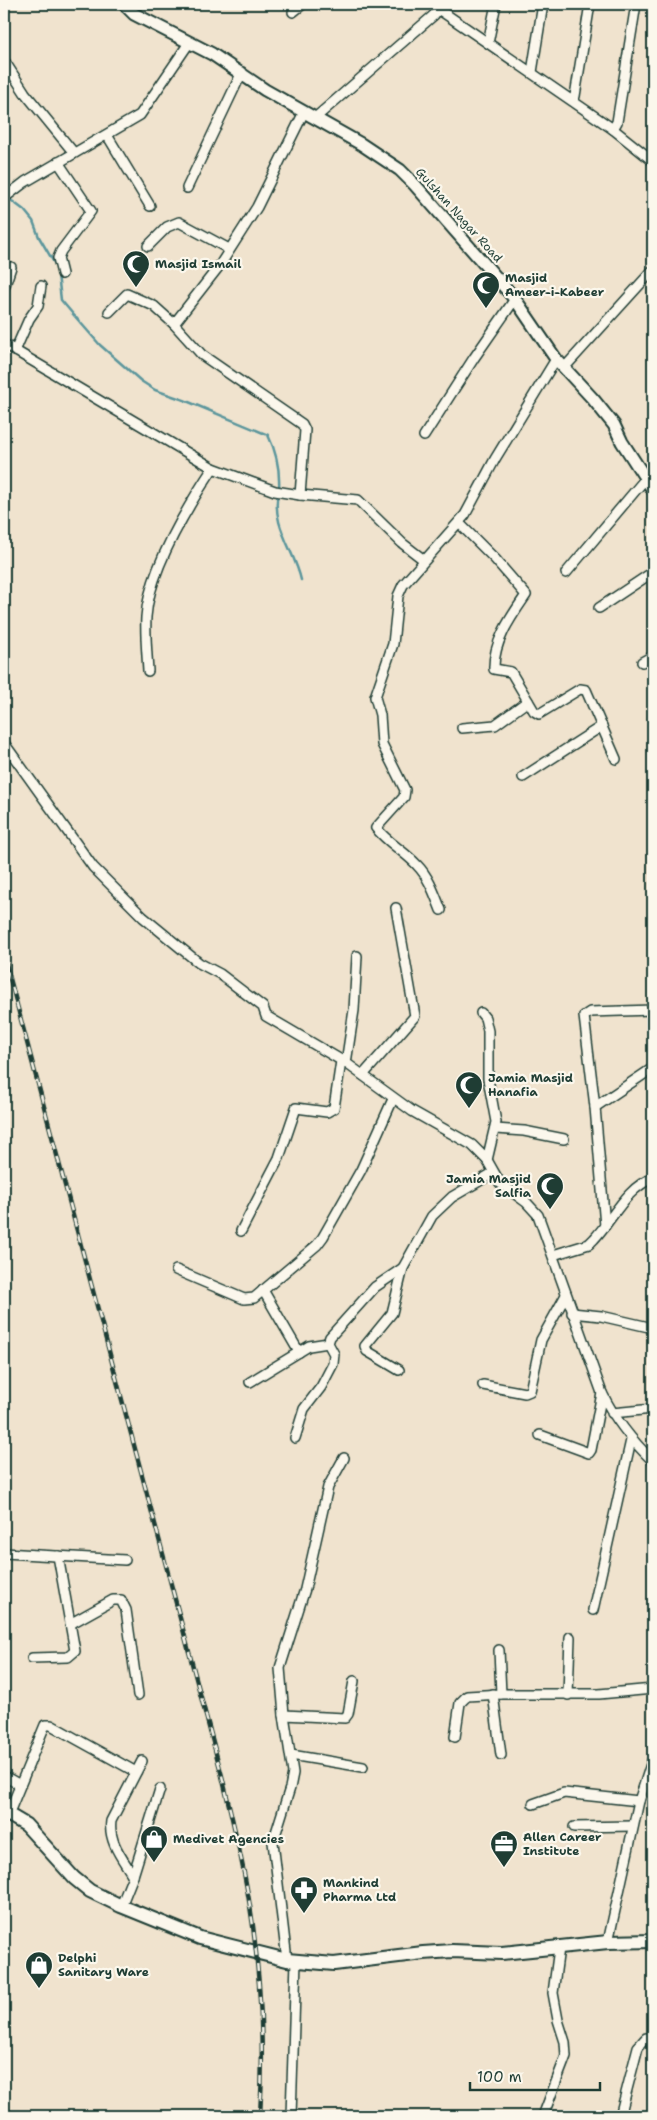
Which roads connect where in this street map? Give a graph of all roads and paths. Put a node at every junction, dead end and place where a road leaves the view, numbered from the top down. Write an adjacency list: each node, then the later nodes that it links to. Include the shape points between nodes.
1 (124, 4): 9 (street, Gulshan Nagar Road, via 134,14)
2 (303, 4): 8 (street)
3 (496, 4): 10 (street)
4 (543, 4): 13 (street)
5 (590, 4): 14 (street)
6 (636, 4): 17 (street, via 617,122)
7 (441, 7): 10 (street); 16 (street)
8 (294, 12)
9 (189, 43): 12 (street, Gulshan Nagar Road); 18 (street, via 140,115)
10 (488, 43): 13 (street)
11 (5, 62): 19 (street, via 25,93)
12 (242, 72): 15 (street, Gulshan Nagar Road, via 265,90); 22 (street)
13 (532, 72): 14 (street)
14 (572, 100): 17 (street)
15 (304, 112): 16 (street, Gulshan Nagar Road); 26 (street, via 257,207)
16 (315, 118): 32 (street, Gulshan Nagar Road, via 400,170)
17 (613, 129): 20 (street)
18 (107, 135): 19 (street); 24 (street)
19 (74, 153): 21 (street)
20 (653, 161)
21 (58, 162): 23 (street); 29 (street, via 91,211 61,250 58,258)
22 (187, 188)
23 (5, 194)
24 (150, 206)
25 (148, 246): 26 (street, via 167,227 179,222)
26 (229, 249): 34 (street)
27 (12, 267): 31 (street)
28 (653, 270): 38 (street)
29 (62, 274)
30 (41, 286): 36 (street, via 38,306)
31 (4, 288)
32 (515, 299): 37 (street, Gulshan Nagar Road); 39 (street)
33 (109, 312): 34 (street, via 127,294 154,306)
34 (174, 324): 43 (street, via 202,355 302,424 305,430)
35 (4, 344): 36 (street)
36 (15, 351): 40 (street)
37 (556, 359): 38 (street, Gulshan Nagar Road); 44 (street)
38 (565, 367): 41 (street, Gulshan Nagar Road, via 614,425)
39 (424, 436)
40 (213, 468): 43 (street, via 275,490); 51 (street, via 191,501 155,579 146,616)
41 (646, 478): 42 (street, Gulshan Nagar Road); 47 (street)
42 (653, 490)
43 (300, 495): 45 (street, via 358,500)
44 (459, 523): 45 (street); 52 (street, via 526,595 505,627 494,669 511,672)
45 (424, 560): 59 (street, via 403,584 398,596 393,644 375,697 382,744 405,790 404,797 376,828 418,865)
46 (653, 572): 48 (street)
47 (566, 573)
48 (598, 608)
49 (653, 656): 50 (street)
50 (642, 662)
51 (148, 671)
52 (528, 701): 53 (street, via 534,712 539,714 584,689); 54 (street, via 495,725)
53 (602, 726): 56 (street); 57 (street)
54 (462, 728)
55 (4, 743): 63 (street, via 93,867 144,917 199,963 257,1001 266,1016)
56 (616, 758)
57 (523, 777)
58 (396, 908): 65 (street, via 415,1016)
59 (441, 910)
60 (357, 956): 63 (street, via 354,1010)
61 (653, 1010): 67 (street, via 590,1012 584,1016)
62 (481, 1013): 68 (street, via 488,1030 488,1079)
63 (344, 1062): 65 (street); 74 (street, via 334,1108 327,1112 296,1108 279,1158)
64 (653, 1068): 67 (street)
65 (363, 1075): 66 (street)
66 (393, 1099): 70 (street, via 465,1140); 78 (street, via 361,1170 317,1245)
67 (595, 1107): 73 (street)
68 (496, 1129): 69 (street, via 524,1130); 70 (street)
69 (564, 1139)
70 (487, 1160): 71 (street)
71 (493, 1173): 75 (street, via 505,1187 536,1211); 76 (street, via 452,1197 432,1216)
72 (653, 1178): 73 (street, via 631,1192)
73 (605, 1226): 75 (street, via 589,1244)
74 (241, 1230)
75 (553, 1255): 79 (street)
76 (403, 1268): 82 (street, via 376,1287); 84 (street, via 392,1313 365,1348)
77 (176, 1270): 78 (street, via 244,1299 251,1300)
78 (263, 1290): 83 (street)
79 (566, 1295): 80 (street); 86 (street, via 541,1340 530,1391 525,1393)
80 (572, 1314): 81 (street, via 601,1316); 87 (street)
81 (653, 1328)
82 (328, 1343): 83 (street, via 312,1345); 91 (street, via 334,1354 333,1364 304,1409)
83 (299, 1352): 85 (street)
84 (399, 1370)
85 (250, 1382)
86 (483, 1385)
87 (602, 1393): 89 (street); 90 (street, via 589,1453)
88 (653, 1408): 89 (street)
89 (612, 1413): 92 (street)
90 (540, 1435)
91 (295, 1438)
92 (631, 1440): 94 (street); 98 (street)
93 (344, 1458): 108 (street, via 328,1487 305,1589 280,1668)
94 (653, 1462)
95 (4, 1553): 96 (street)
96 (58, 1556): 97 (street); 99 (street)
97 (125, 1560)
98 (593, 1610)
99 (70, 1624): 102 (street, via 75,1651 72,1656); 106 (street, via 113,1600 121,1600 126,1610)
100 (570, 1637): 107 (street)
101 (499, 1650): 105 (street)
102 (32, 1658)
103 (354, 1680): 108 (street, via 348,1714 344,1718)
104 (653, 1689): 107 (street)
105 (497, 1694): 107 (street); 109 (street, via 461,1699); 111 (street)
106 (138, 1695)
107 (568, 1695)
108 (284, 1715): 110 (street)
109 (455, 1737)
110 (291, 1755): 114 (street); 130 (street, via 293,1773 290,1788 273,1842)
111 (501, 1755)
112 (653, 1758): 117 (street)
113 (142, 1760): 115 (street)
114 (363, 1767)
115 (136, 1772): 118 (street, via 45,1724); 125 (street, via 110,1828 114,1845)
116 (4, 1776): 118 (street)
117 (650, 1780): 120 (street)
118 (20, 1784): 122 (street)
119 (160, 1789): 125 (street)
120 (639, 1801): 121 (street, via 564,1793); 123 (street)
121 (533, 1804)
122 (6, 1813): 126 (main road, via 26,1825 90,1891)
123 (633, 1826): 124 (street); 128 (street)
124 (574, 1827)
125 (133, 1876): 126 (street)
126 (121, 1906): 130 (main road, via 200,1938)
127 (653, 1940): 128 (main road)
128 (608, 1942): 129 (main road)
129 (559, 1948): 130 (main road, via 502,1953 423,1953 334,1964); 133 (street, via 553,1993 566,2056)
130 (292, 1960): 132 (street)
131 (653, 2038): 134 (street, via 646,2038 638,2046)
132 (292, 2116)
133 (543, 2116)
134 (620, 2116)

